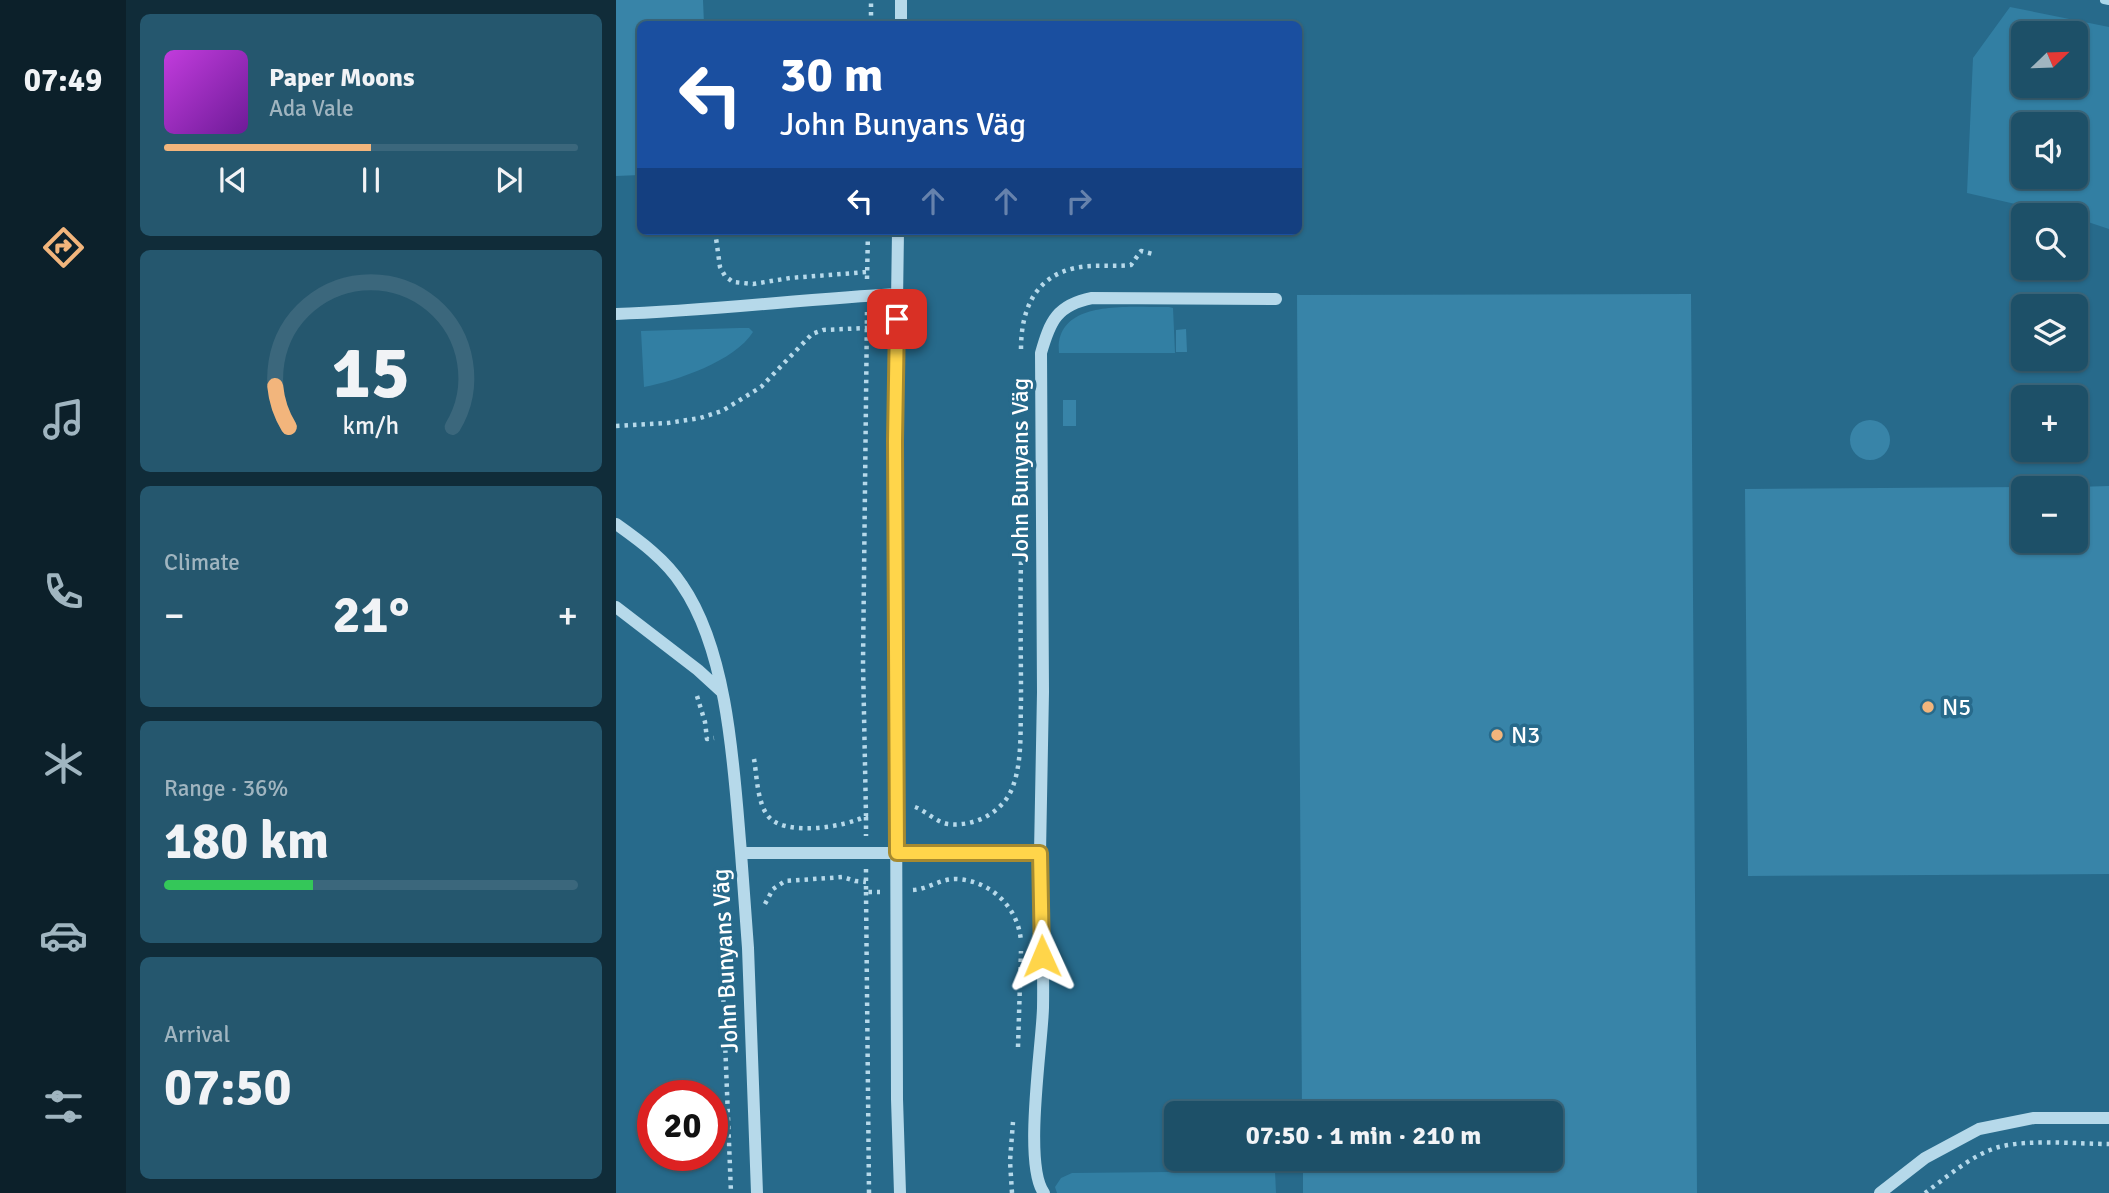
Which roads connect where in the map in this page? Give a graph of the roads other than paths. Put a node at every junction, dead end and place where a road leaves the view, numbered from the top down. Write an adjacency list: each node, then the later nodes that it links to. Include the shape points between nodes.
1 (901, 0): 2 (street)
2 (901, 21)
3 (898, 235): 4 (street)
4 (897, 295): 6 (street); 11 (street)
5 (1276, 299): 12 (street, John Bunyans Väg, via 1092,298 1064,308 1048,328 1041,353)
6 (616, 314)
7 (616, 524): 9 (street, John Bunyans Väg, via 659,558 682,584 704,623)
8 (616, 607): 9 (street)
9 (721, 691): 10 (street, John Bunyans Väg)
10 (741, 853): 11 (street, John Bunyans Väg); 14 (street, John Bunyans Väg)
11 (897, 853): 12 (street, John Bunyans Väg); 15 (street)
12 (1040, 853): 16 (street, John Bunyans Väg, via 1043,1007 1035,1153 1039,1187)
13 (2109, 1118): 17 (street, via 2034,1118 1979,1129 1925,1158)
14 (757, 1193)
15 (900, 1193)
16 (1044, 1193)
17 (1880, 1193)

